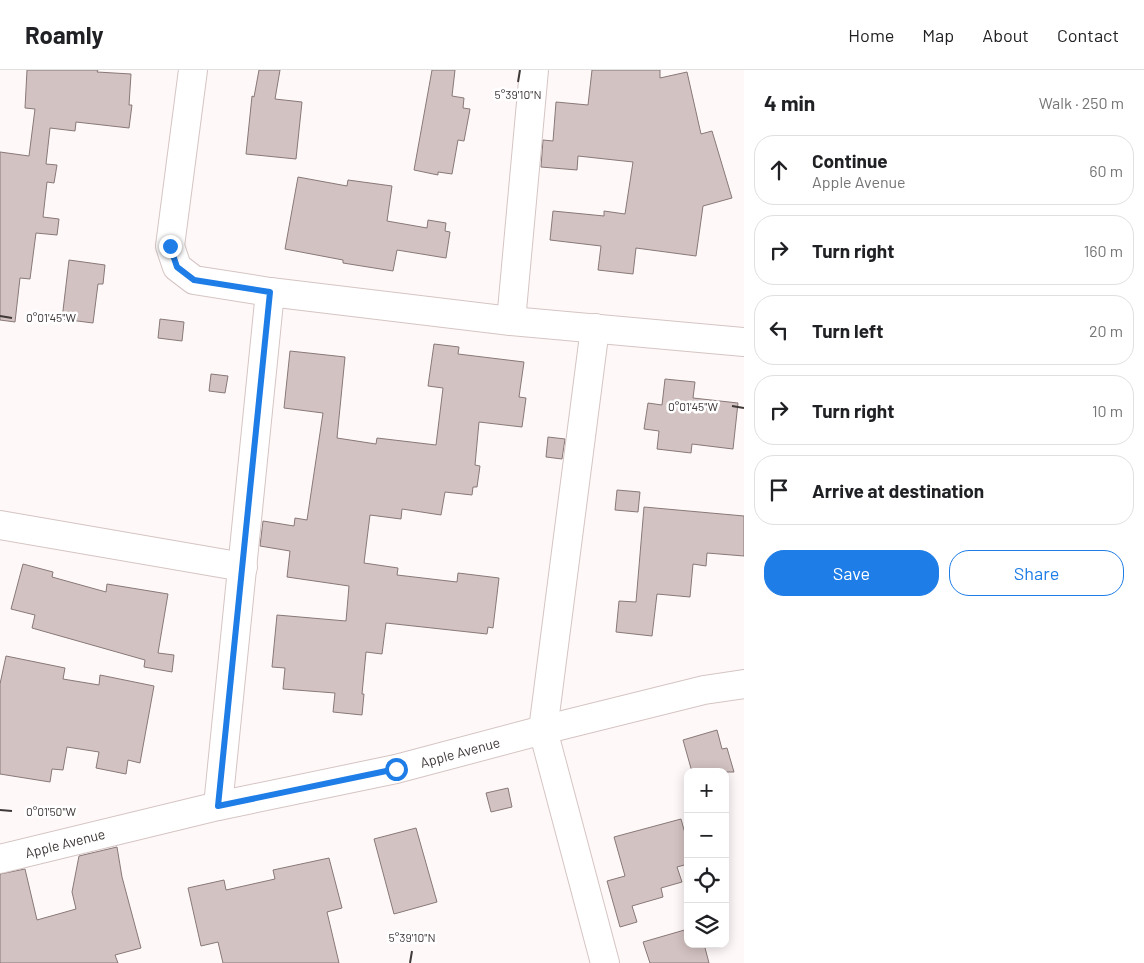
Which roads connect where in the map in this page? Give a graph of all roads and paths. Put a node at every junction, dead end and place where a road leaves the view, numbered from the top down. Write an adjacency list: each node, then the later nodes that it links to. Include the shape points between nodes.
1 (193, 70): 3 (street, via 170,246 177,267 194,280)
2 (534, 70): 4 (street)
3 (270, 292): 4 (street); 8 (street)
4 (511, 321): 5 (street)
5 (595, 328): 6 (street); 10 (street)
6 (744, 342)
7 (0, 525): 8 (street)
8 (243, 567): 11 (street)
9 (744, 684): 10 (street, Apple Avenue, via 704,690)
10 (543, 730): 11 (street, Apple Avenue, via 396,769); 13 (street)
11 (218, 806): 12 (street, Apple Avenue)
12 (0, 859)
13 (605, 963)

